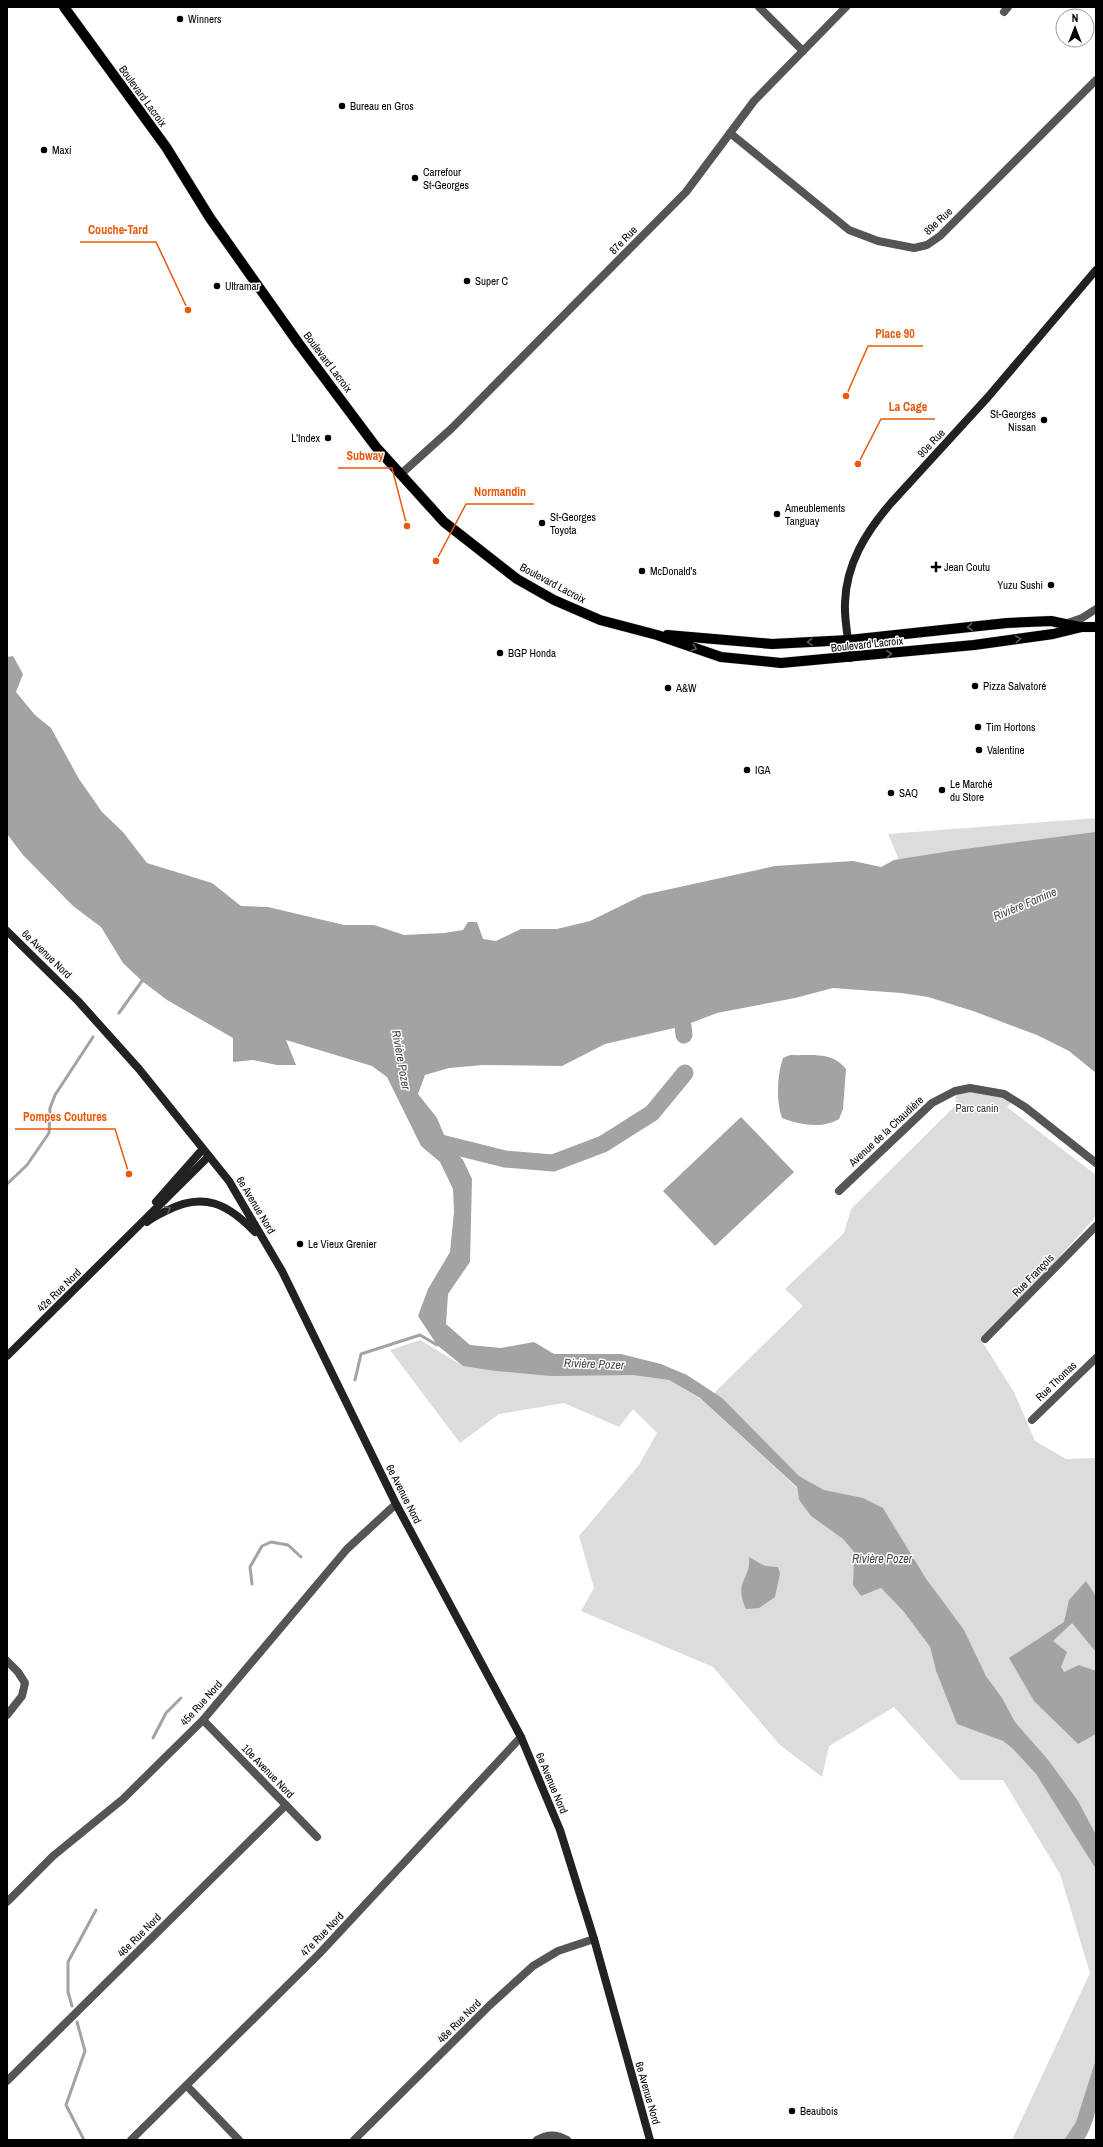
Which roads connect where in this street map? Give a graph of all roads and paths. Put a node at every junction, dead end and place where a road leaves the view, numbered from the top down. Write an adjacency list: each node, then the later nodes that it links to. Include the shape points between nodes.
1 (64, 7): 8 (main road, Boulevard Lacroix, via 166,147 210,218 299,344 376,447)
2 (759, 7): 4 (street)
3 (846, 7): 4 (street, 87e Rue)
4 (803, 51): 6 (street, 87e Rue, via 754,101)
5 (1096, 80): 6 (street, 89e Rue, via 940,236 921,247 883,243 849,230)
6 (730, 133): 8 (street, 87e Rue, via 686,192 452,428)
7 (1096, 270): 14 (main road, 90e Rue, via 988,397 877,518 857,550 848,582 845,604)
8 (400, 474): 13 (main road, Boulevard Lacroix, via 444,522 517,579 554,600 600,620)
9 (1096, 609): 10 (street, via 1082,618)
10 (1065, 624): 11 (main road, Boulevard Lacroix); 14 (main road, Boulevard Lacroix, one-way to 14, via 1007,623)
11 (1082, 627): 12 (main road, Boulevard Lacroix); 15 (main road, Boulevard Lacroix, one-way to 11, via 1017,640)
12 (1096, 627)
13 (658, 635): 14 (main road, Boulevard Lacroix, one-way to 13, via 772,644); 15 (main road, Boulevard Lacroix, one-way to 15, via 721,657 746,660 781,663)
14 (849, 640): 15 (main road, 90e Rue)
15 (850, 658)
16 (7, 931): 17 (main road, 6e Avenue Nord, via 78,1001 138,1069)
17 (206, 1153): 21 (main road, 42e Rue Nord); 22 (main road, 6e Avenue Nord, via 229,1181)
18 (1096, 1163): 19 (street, Avenue de la Chaudière, via 1025,1107 1004,1094 970,1088 955,1091 932,1102)
19 (839, 1191)
20 (1096, 1226): 23 (street, Rue François)
21 (126, 1240): 22 (main road, 42e Rue Nord, one-way to 22, via 150,1219 185,1202 199,1200 214,1202 228,1209); 24 (main road, 42e Rue Nord)
22 (266, 1243): 27 (main road, 6e Avenue Nord)
23 (985, 1339)
24 (7, 1356)
25 (1096, 1358): 26 (street, Rue Thomas)
26 (1032, 1420)
27 (396, 1504): 30 (street, 45e Rue Nord, via 347,1549); 31 (main road, 6e Avenue Nord)
28 (7, 1661): 29 (street, via 25,1683 22,1696)
29 (7, 1715)
30 (203, 1720): 32 (street, 10e Avenue Nord); 34 (street, 45e Rue Nord, via 123,1799 54,1856)
31 (521, 1737): 35 (main road, 6e Avenue Nord, via 560,1830); 37 (street, 47e Rue Nord, via 319,1954)
32 (286, 1806): 33 (street, 10e Avenue Nord); 36 (street, 46e Rue Nord)
33 (317, 1837)
34 (7, 1902)
35 (594, 1940): 40 (street, 48e Rue Nord, via 558,1951 533,1966 490,2005); 43 (main road, 6e Avenue Nord)
36 (7, 2081)
37 (187, 2086): 38 (street, 47e Rue Nord); 39 (street)
38 (131, 2140)
39 (239, 2140)
40 (354, 2140)
41 (537, 2140): 42 (street, via 544,2136 556,2135)
42 (567, 2140)
43 (650, 2140)

